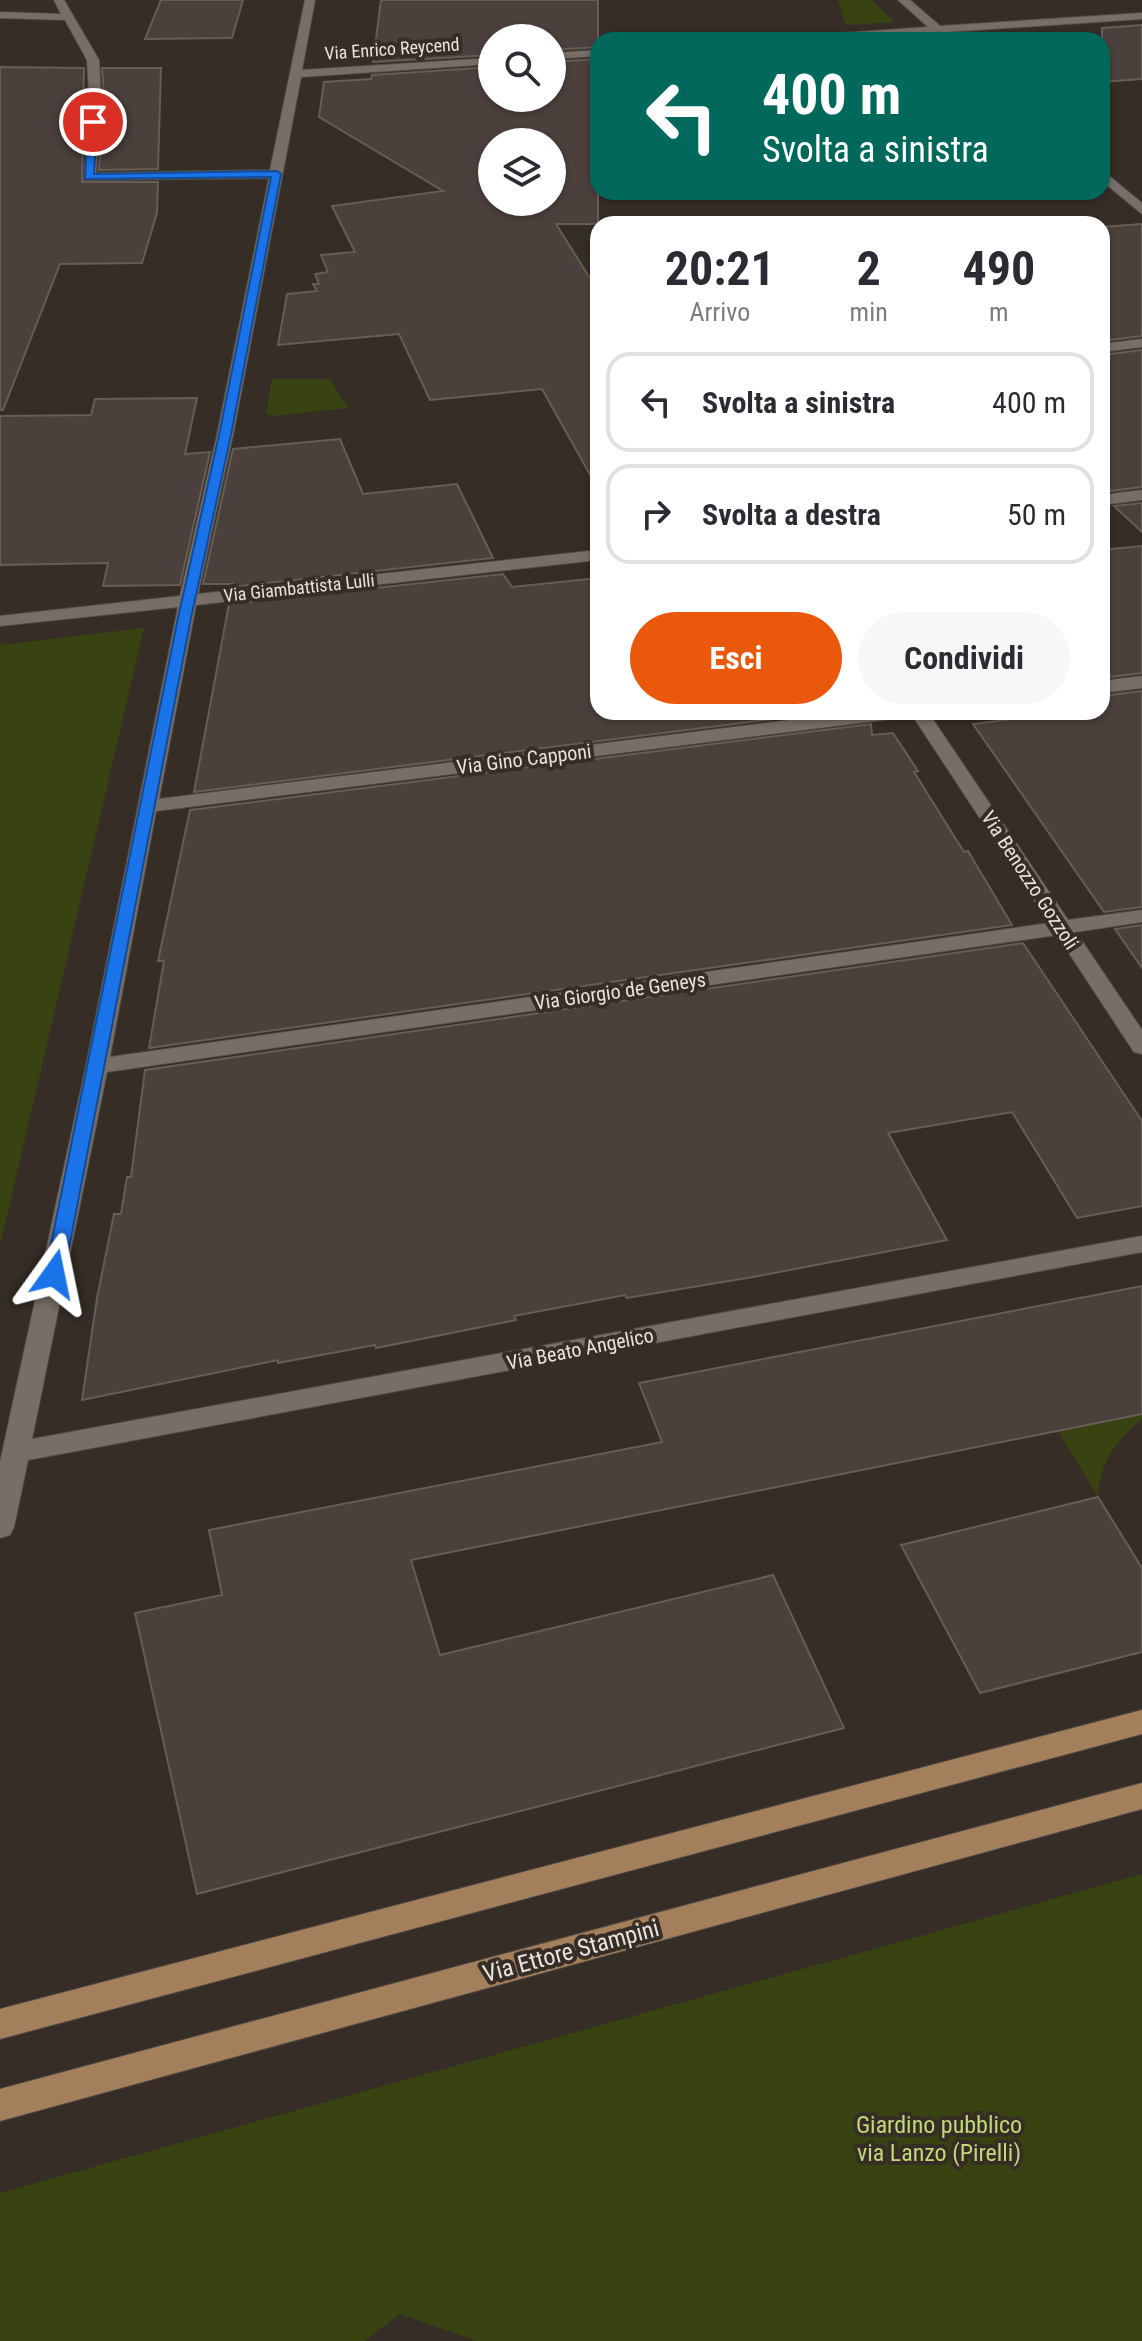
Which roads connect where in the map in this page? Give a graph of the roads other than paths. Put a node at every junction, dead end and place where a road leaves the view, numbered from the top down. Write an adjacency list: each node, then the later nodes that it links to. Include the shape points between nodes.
1 (59, 0): 6 (street)
2 (310, 0): 13 (street)
3 (903, 0): 7 (street)
4 (0, 15): 6 (street)
5 (1142, 16): 7 (street)
6 (67, 17): 14 (street, via 93,60 89,177)
7 (937, 29): 8 (street); 9 (street)
8 (896, 32)
9 (940, 32)
10 (590, 54): 11 (street)
11 (566, 55)
12 (478, 62): 13 (street, Via Enrico Reycend)
13 (295, 74): 14 (street)
14 (277, 174): 22 (street)
15 (1110, 181): 16 (street)
16 (1142, 210)
17 (1142, 343): 18 (street)
18 (1110, 347)
19 (1142, 495): 20 (street)
20 (1110, 499)
21 (590, 556): 22 (street, Via Giambattista Lulli)
22 (188, 600): 23 (street, Via Giambattista Lulli); 28 (street)
23 (0, 621)
24 (1142, 682): 25 (street)
25 (1110, 686)
26 (835, 720): 28 (street, Via Gino Capponi)
27 (924, 720): 30 (street, Via Benozzo Gozzoli)
28 (149, 806): 32 (street)
29 (1142, 916): 30 (street, Via Giorgio de Geneys)
30 (1061, 927): 31 (street, Via Benozzo Gozzoli); 32 (street, Via Giorgio de Geneys)
31 (1142, 1047)
32 (97, 1066): 34 (street)
33 (1142, 1244): 34 (street, Via Beato Angelico)
34 (18, 1452): 35 (street)
35 (0, 1527)
36 (1142, 1722): 38 (main road)
37 (1142, 1796): 39 (main road, Via Ettore Stampini)
38 (0, 2024)
39 (0, 2105)

